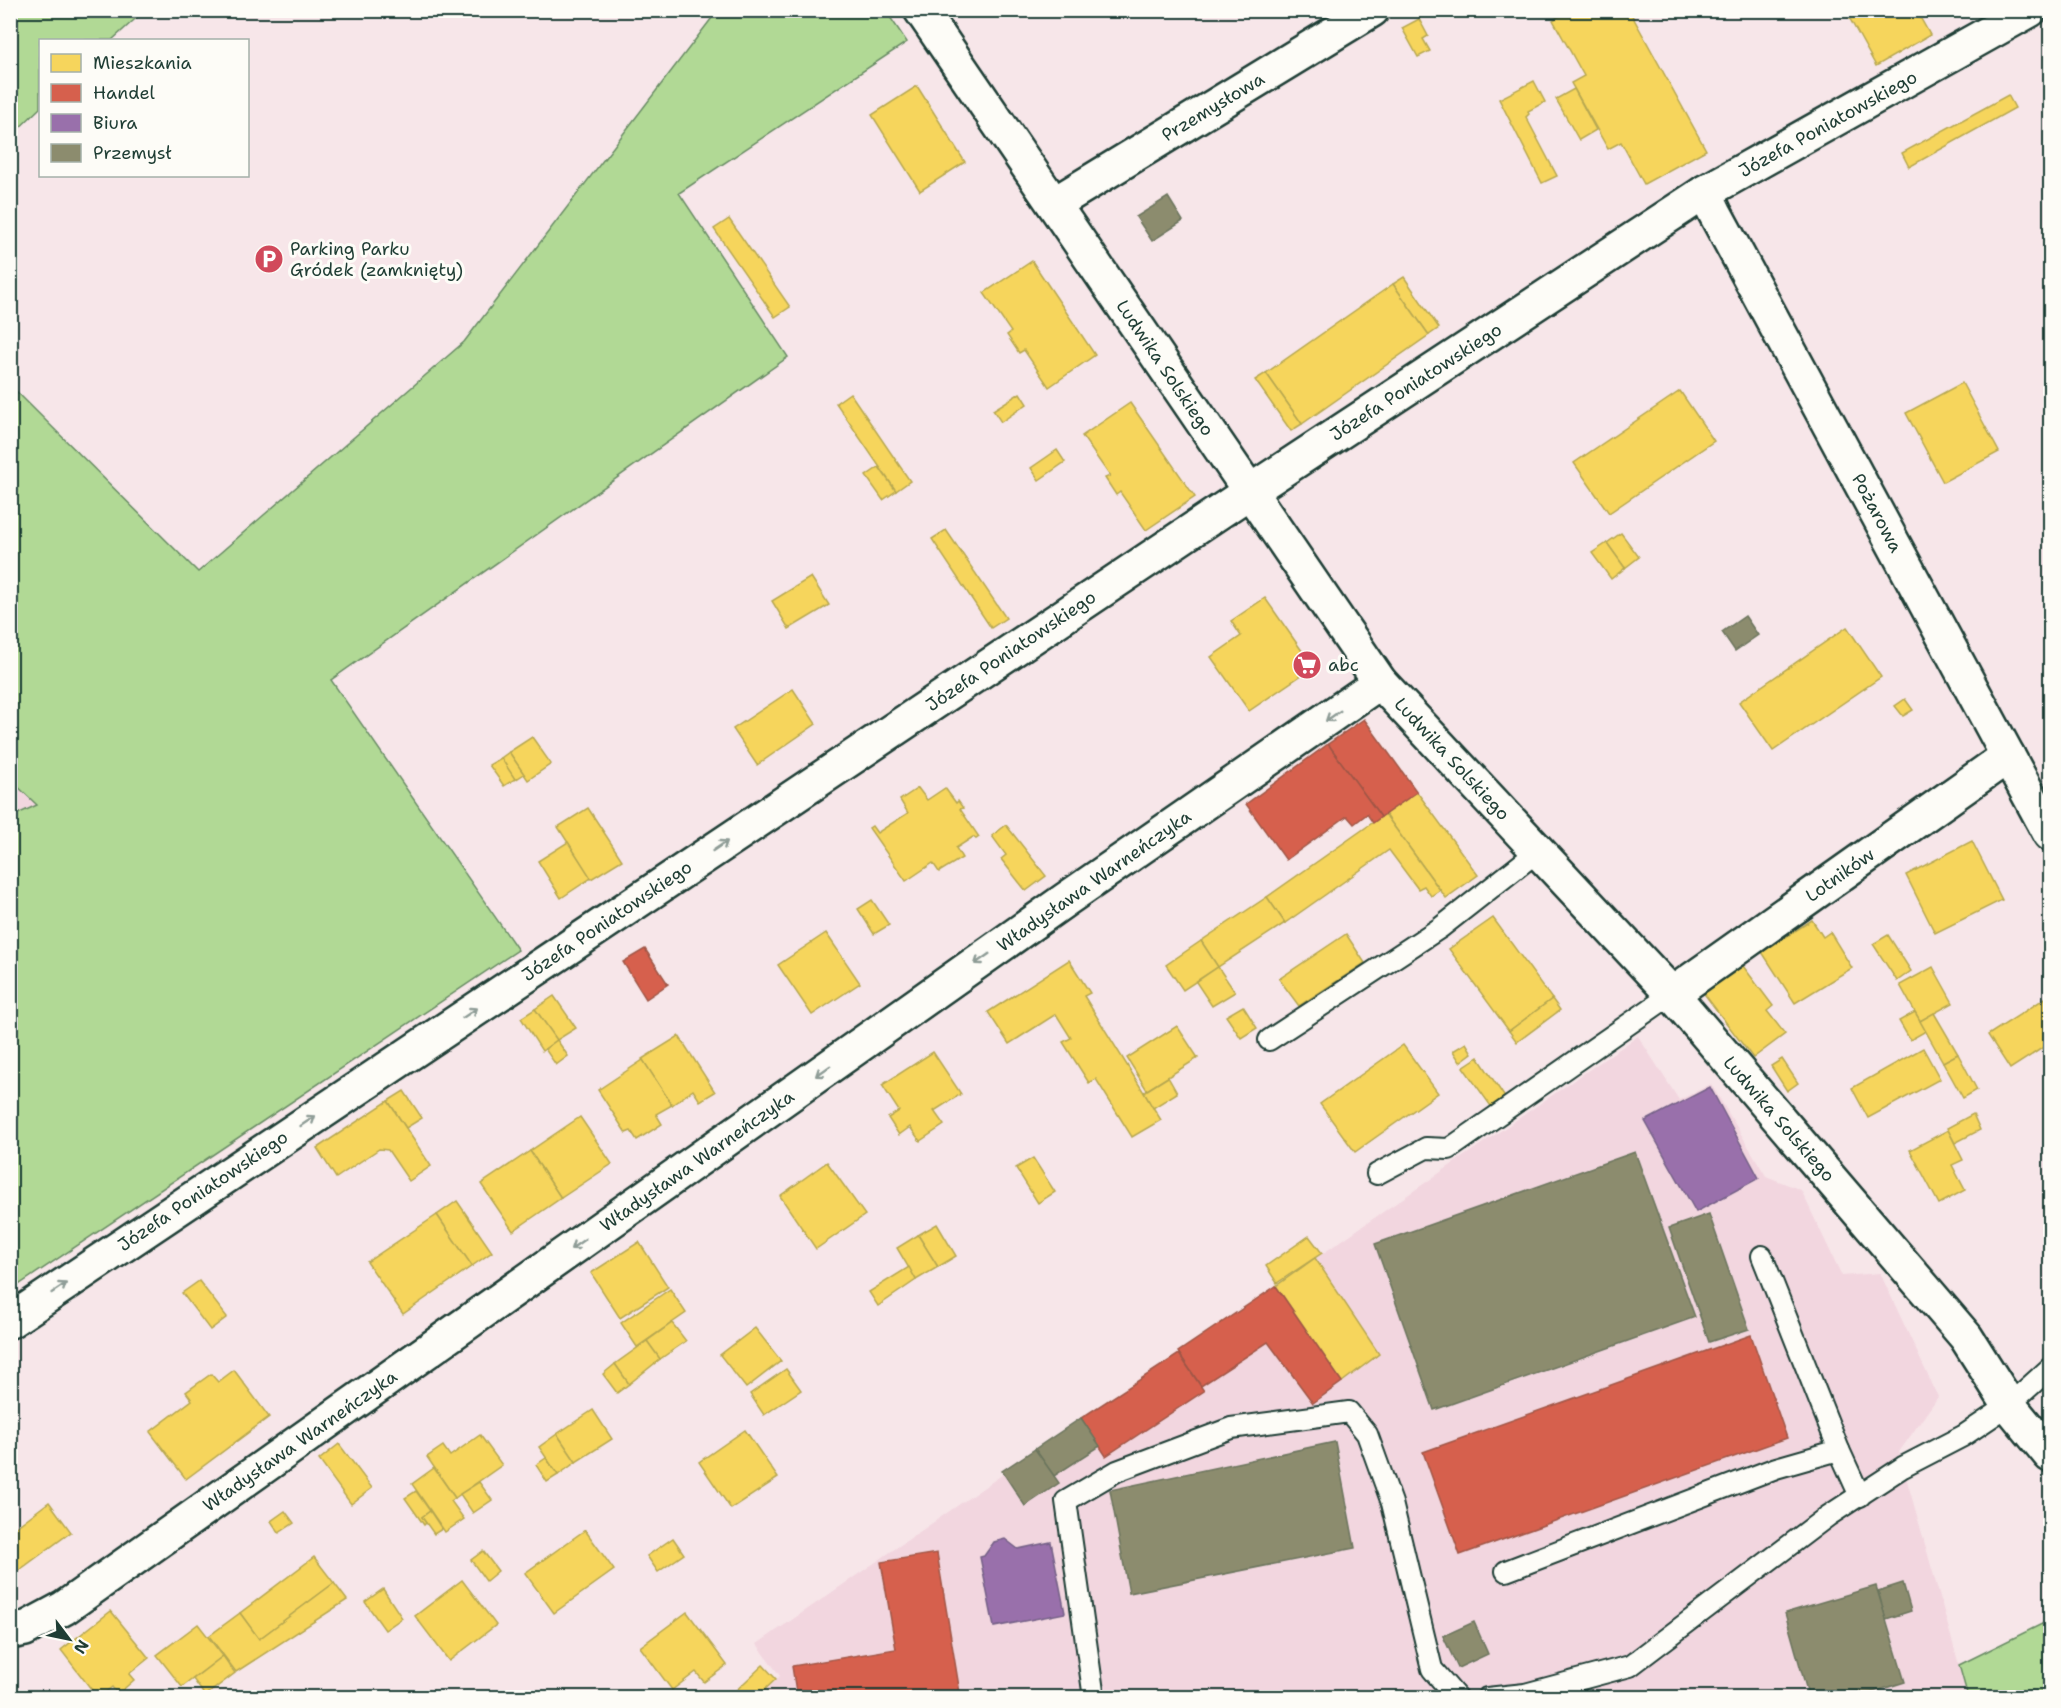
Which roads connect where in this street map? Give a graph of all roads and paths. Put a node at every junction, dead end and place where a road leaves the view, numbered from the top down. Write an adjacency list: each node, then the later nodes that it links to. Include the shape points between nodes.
1 (921, 10): 5 (street, Ludwika Solskiego)
2 (1372, 10): 5 (street, Przemysłowa)
3 (2030, 10): 4 (street, Józefa Poniatowskiego)
4 (1705, 192): 6 (street, Józefa Poniatowskiego); 8 (street, Pożarowa)
5 (1054, 204): 6 (street, Ludwika Solskiego)
6 (1249, 492): 7 (street, Ludwika Solskiego); 15 (street, Józefa Poniatowskiego, one-way to 6)
7 (1380, 682): 10 (street, Ludwika Solskiego); 22 (street, Władysława Warneńczyka, one-way to 22, via 64,1608 25,1629)
8 (2008, 756): 9 (street, Pożarowa); 11 (street, Lotników)
9 (2050, 834)
10 (1538, 851): 11 (street, Ludwika Solskiego); 12 (lane, via 1440,928)
11 (1672, 994): 13 (lane, via 1449,1149 1426,1148); 17 (street, Ludwika Solskiego, via 1966,1337)
12 (1269, 1040)
13 (1377, 1174)
14 (1762, 1256): 18 (lane)
15 (10, 1321)
16 (2050, 1368): 17 (lane)
17 (2008, 1405): 19 (street, Ludwika Solskiego); 20 (lane)
18 (1839, 1450): 20 (lane); 21 (lane, via 1776,1468)
19 (2050, 1455)
20 (1860, 1496): 25 (lane, via 1630,1666 1525,1694)
21 (1506, 1571)
22 (10, 1632)
23 (1095, 1698): 24 (lane, via 1066,1501 1117,1471 1231,1428 1349,1412 1367,1434 1392,1503 1432,1669)
24 (1457, 1698)
25 (1487, 1698)

